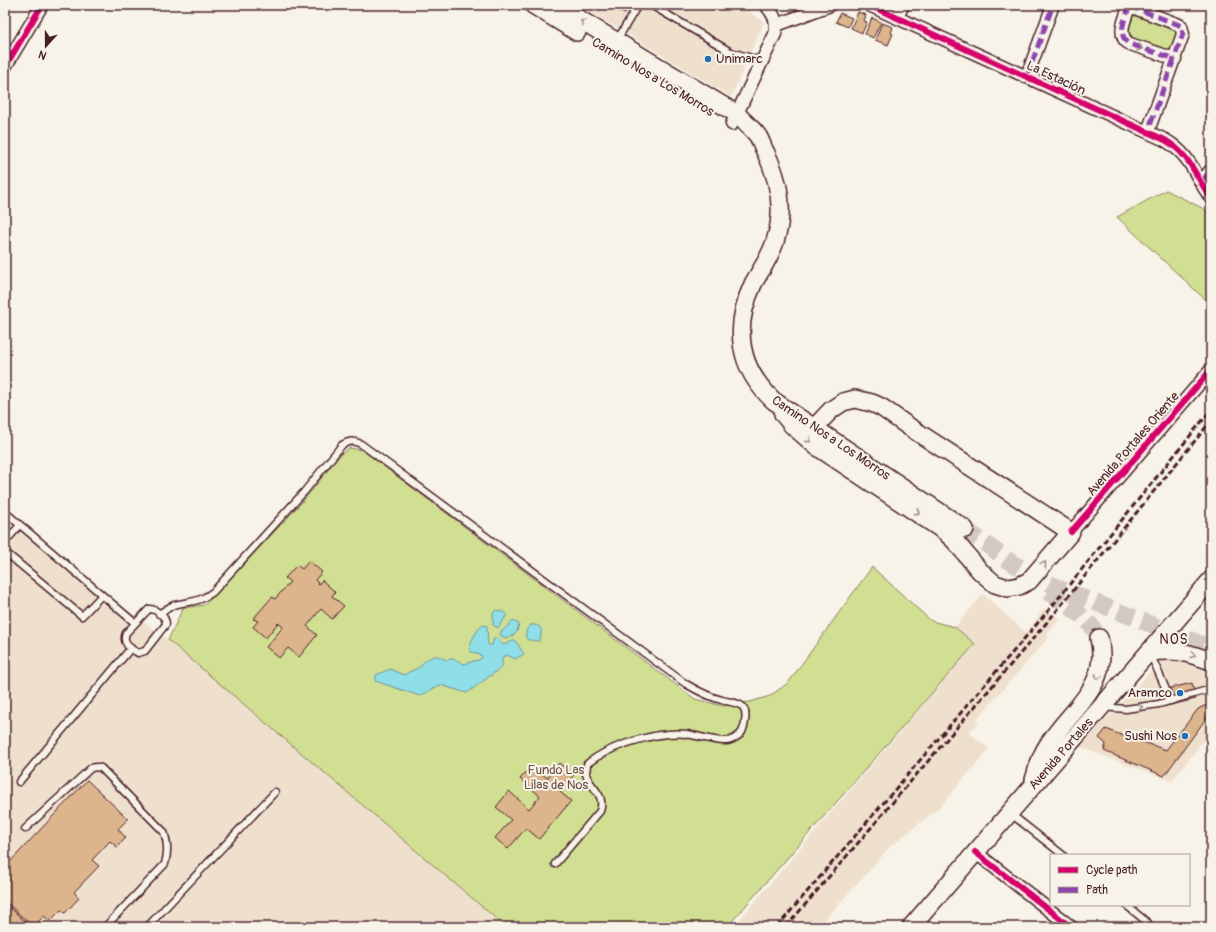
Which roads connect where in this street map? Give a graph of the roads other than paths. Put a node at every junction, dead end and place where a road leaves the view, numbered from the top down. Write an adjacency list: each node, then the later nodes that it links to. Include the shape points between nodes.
1 (42, 5): 17 (street)
2 (532, 5): 19 (main road, Camino Nos a Los Morros)
3 (556, 5): 14 (main road, Camino Nos a Los Morros, one-way to 3)
4 (638, 5): 14 (lane)
5 (651, 5): 16 (lane, via 731,52)
6 (766, 5): 13 (street)
7 (830, 5): 13 (street)
8 (869, 5): 12 (street, La Estación)
9 (903, 5): 12 (street)
10 (1053, 5): 18 (street)
11 (1129, 6): 15 (street, one-way to 15, via 1122,31 1125,40); 15 (street, via 1181,26 1183,38)
12 (897, 17): 18 (street, La Estación)
13 (777, 25): 16 (street)
14 (616, 42): 19 (main road, Camino Nos a Los Morros)
15 (1175, 60): 20 (street)
16 (762, 61): 19 (street)
17 (5, 67)
18 (1027, 76): 20 (street, La Estación)
19 (734, 119): 25 (main road, Camino Nos a Los Morros, via 768,158 779,191 781,210 773,249 748,295 742,317 741,338 750,371)
20 (1148, 131): 22 (street, La Estación, via 1179,149)
21 (1211, 170): 22 (street)
22 (1201, 182): 23 (street, La Estación)
23 (1211, 198)
24 (1211, 370): 30 (street, Avenida Portales Oriente)
25 (774, 400): 26 (main road, Camino Nos a Los Morros); 30 (main road, one-way to 30, via 792,425 816,446 944,531 995,584 1014,587 1029,581)
26 (815, 427): 29 (main road, Camino Nos a Los Morros); 30 (main road, via 831,410 844,402 855,399 872,403)
27 (5, 512): 28 (lane)
28 (20, 525): 31 (lane); 34 (lane)
29 (965, 529)
30 (1071, 532)
31 (5, 542)
32 (5, 552): 34 (lane, via 82,616)
33 (1211, 580): 39 (main road, Avenida Portales)
34 (102, 595): 36 (lane)
35 (160, 614): 36 (lane, via 149,609); 38 (lane, via 166,621 164,628 143,652 138,653); 51 (lane, via 172,606 198,601 213,592 304,492 342,445 355,441 361,444 686,684 703,694 744,707 746,712 743,731 727,741 686,734 658,735 614,748 587,764 586,773 602,805 600,811)
36 (135, 623): 38 (lane, via 124,637)
37 (1099, 638): 45 (main road, one-way to 45, via 1101,664 1097,680 1046,748)
38 (131, 648): 44 (lane)
39 (1150, 652): 40 (main road, one-way to 40, via 1179,651); 42 (lane); 43 (main road, Avenida Portales)
40 (1211, 661)
41 (1211, 689): 42 (lane)
42 (1171, 701): 43 (lane, one-way to 42, via 1126,709)
43 (1102, 707): 45 (main road, Avenida Portales)
44 (19, 782)
45 (1032, 786): 47 (main road, Avenida Portales)
46 (275, 792): 55 (lane)
47 (1009, 813): 49 (main road, Avenida Portales); 50 (lane)
48 (24, 829): 54 (lane, via 91,768 96,767 101,768 164,832 168,853 165,864)
49 (975, 852): 56 (main road, Avenida Portales); 57 (street)
50 (1062, 854)
51 (556, 864)
52 (1127, 906): 53 (lane)
53 (1148, 923)
54 (105, 927)
55 (147, 927)
56 (911, 927)
57 (1071, 927)

